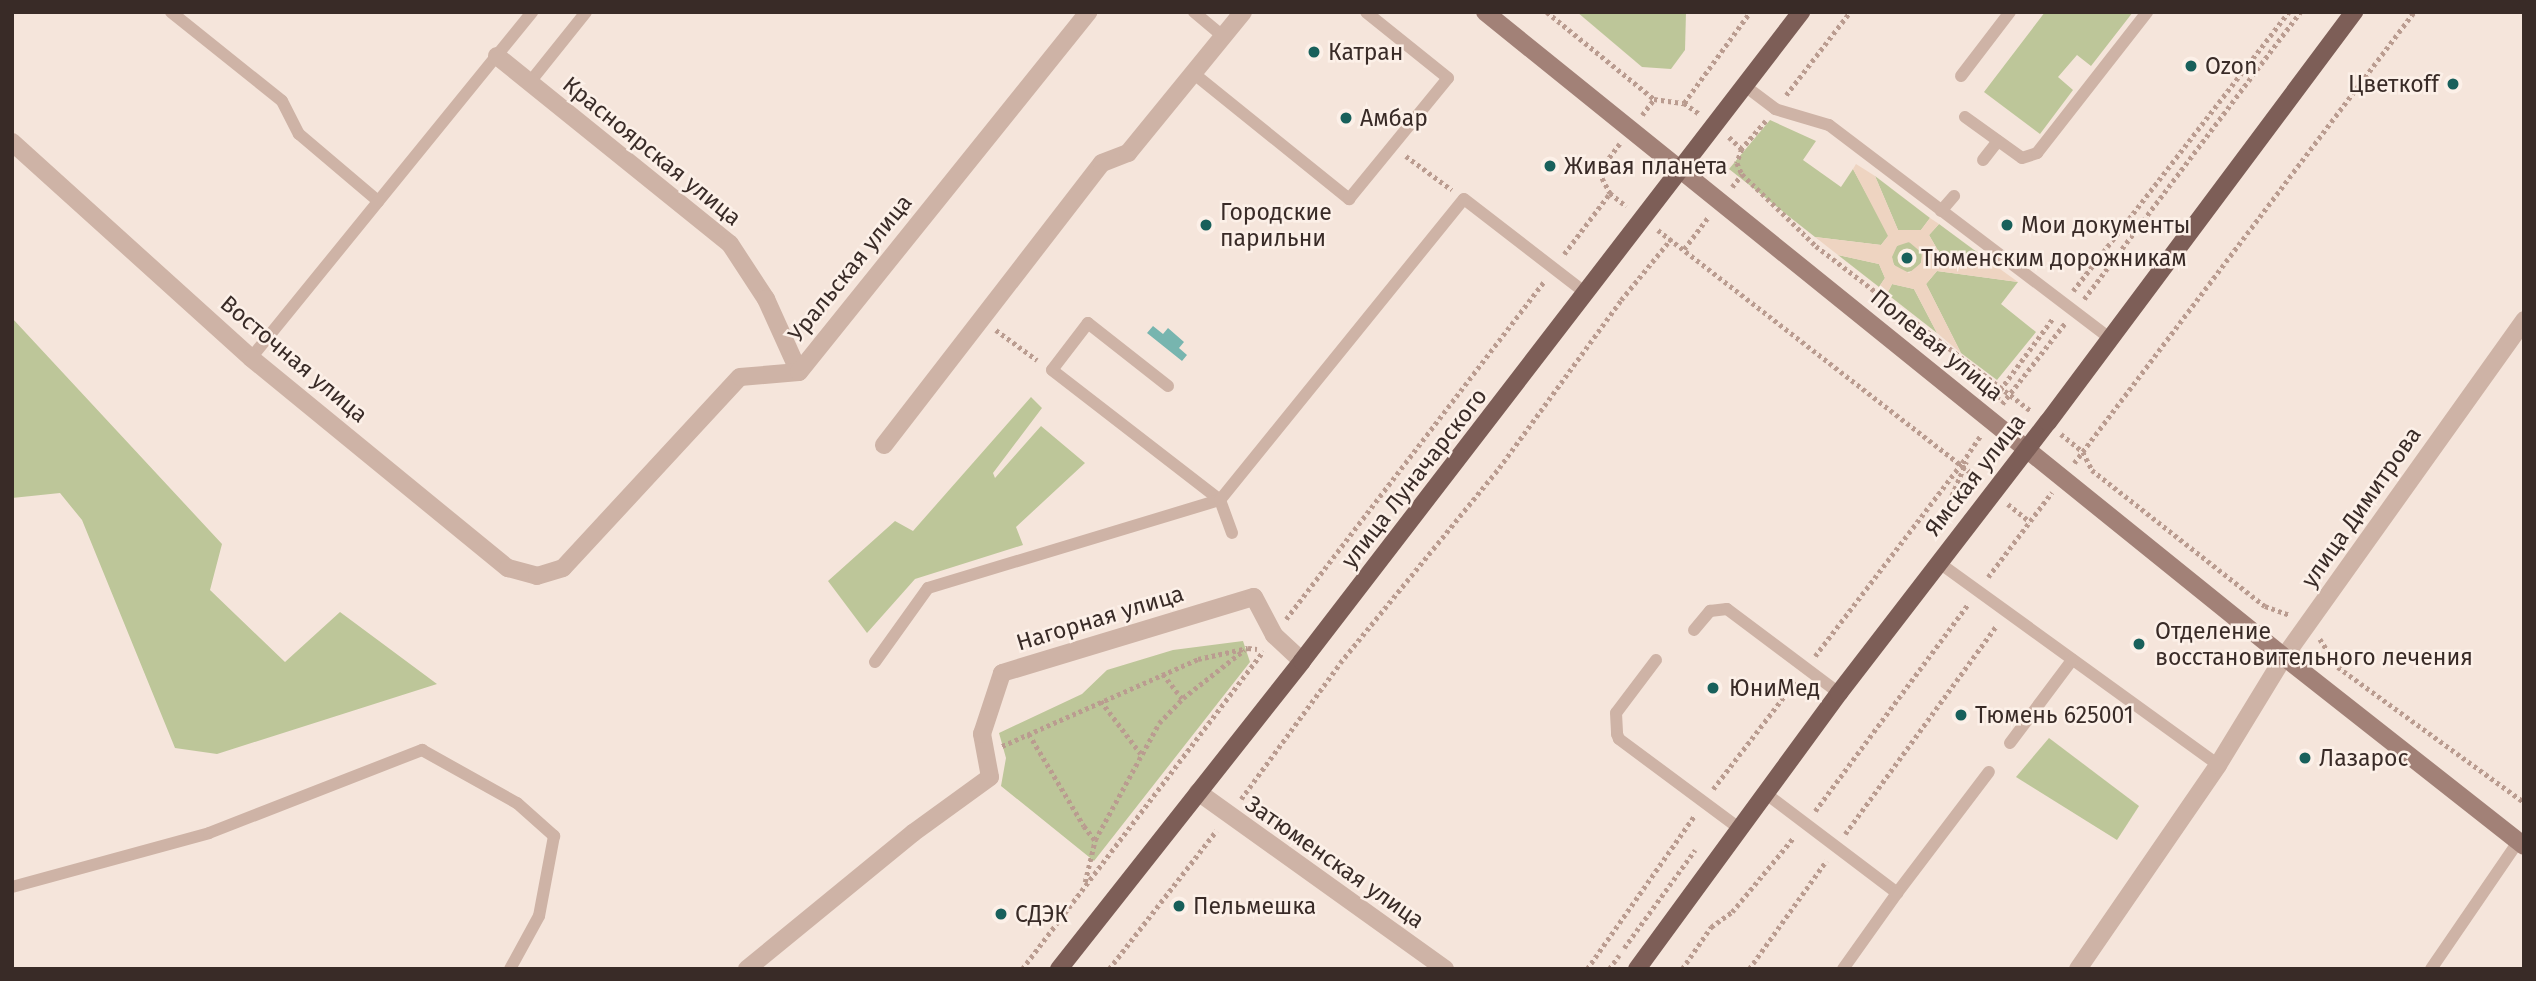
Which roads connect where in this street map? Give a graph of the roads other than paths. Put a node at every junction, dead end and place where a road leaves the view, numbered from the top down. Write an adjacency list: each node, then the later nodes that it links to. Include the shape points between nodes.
1 (171, 12): 25 (lane, via 282,102 299,134)
2 (532, 12): 14 (lane)
3 (586, 12): 17 (lane)
4 (1088, 12): 31 (street, Уральская улица)
5 (1194, 12): 13 (lane)
6 (1243, 12): 13 (street)
7 (1366, 12): 15 (lane, via 1448,78 1349,199)
8 (1485, 12): 23 (street, Полевая улица)
9 (1801, 12): 18 (main road, улица Луначарского)
10 (2010, 12): 16 (lane)
11 (2147, 12): 20 (lane, via 2037,153 2022,158)
12 (2349, 14): 29 (main road, Ямская улица)
13 (1223, 36): 15 (street)
14 (497, 56): 17 (street, Красноярская улица); 25 (lane)
15 (1193, 73): 33 (street, via 1128,153 1102,163)
16 (1961, 76)
17 (530, 82): 31 (street, Красноярская улица, via 730,244 766,299)
18 (1745, 86): 23 (main road, улица Луначарского); 26 (lane, via 1775,109 1829,125)
19 (1965, 117): 20 (lane)
20 (1998, 141): 22 (lane)
21 (12, 142): 30 (street, Восточная улица)
22 (1983, 160)
23 (1680, 170): 27 (main road, улица Луначарского); 34 (street, Полевая улица)
24 (1954, 196): 26 (lane)
25 (379, 201): 30 (lane)
26 (1941, 211): 29 (lane)
27 (1587, 294): 35 (lane, via 1464,199); 43 (main road, улица Луначарского)
28 (2524, 320): 40 (street, улица Димитрова)
29 (2110, 338): 34 (main road, Ямская улица)
30 (251, 358): 38 (street, Восточная улица, via 508,568 537,576)
31 (799, 372): 38 (street, Уральская улица, via 740,377)
32 (1168, 386): 35 (lane, via 1088,323 1052,370)
33 (884, 445)
34 (2026, 448): 37 (main road, Ямская улица); 40 (street, Полевая улица)
35 (1220, 500): 36 (lane); 44 (lane, via 928,588)
36 (1232, 533)
37 (1938, 562): 42 (lane); 45 (main road, Ямская улица)
38 (563, 568)
39 (1694, 629): 45 (lane, via 1710,611 1727,608)
40 (2284, 657): 47 (street, улица Димитрова); 52 (street, Полевая улица)
41 (1656, 660): 51 (lane, via 1616,713 1619,739)
42 (2072, 660): 46 (lane); 47 (lane)
43 (1302, 661): 49 (main road, улица Луначарского); 56 (street, Нагорная улица, via 1269,642 1252,590 1002,673 982,734 990,777 913,832)
44 (875, 662)
45 (1839, 694): 50 (main road, Ямская улица)
46 (2010, 743)
47 (2218, 765): 61 (street, улица Димитрова)
48 (1989, 772): 54 (lane)
49 (1198, 792): 57 (main road, улица Луначарского); 58 (street, Затюменская улица)
50 (1765, 793): 51 (main road, Ямская улица); 54 (lane)
51 (1740, 828): 59 (main road, Ямская улица)
52 (2521, 844): 62 (lane)
53 (12, 887): 55 (lane, via 209,833 422,750 517,803 554,836 539,916)
54 (1897, 893): 60 (lane)
55 (510, 969)
56 (747, 969)
57 (1059, 969)
58 (1445, 969)
59 (1637, 969)
60 (1843, 969)
61 (2078, 969)
62 (2431, 969)

